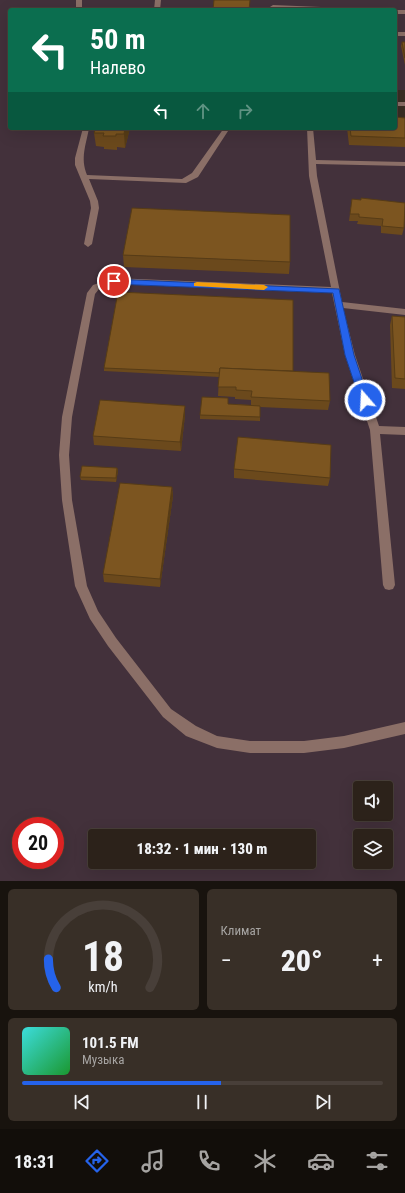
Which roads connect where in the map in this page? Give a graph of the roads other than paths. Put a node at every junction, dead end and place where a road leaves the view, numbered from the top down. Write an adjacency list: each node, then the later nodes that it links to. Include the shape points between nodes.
1 (86, 130): 6 (lane, via 79,158)
2 (226, 130): 6 (lane, via 195,175 183,181)
3 (310, 130): 4 (lane)
4 (312, 162): 5 (lane); 8 (lane)
5 (405, 164)
6 (84, 177): 7 (lane, via 95,208)
7 (88, 244)
8 (336, 290): 9 (lane); 14 (lane, via 114,281 96,287 91,293 67,416 64,455 66,500 80,586 94,615 167,713 191,731 217,742 250,747 304,747 344,742)
9 (339, 305): 10 (lane); 11 (lane, via 350,355)
10 (405, 312)
11 (375, 430): 12 (lane); 13 (lane)
12 (405, 431)
13 (390, 585)
14 (405, 728)

